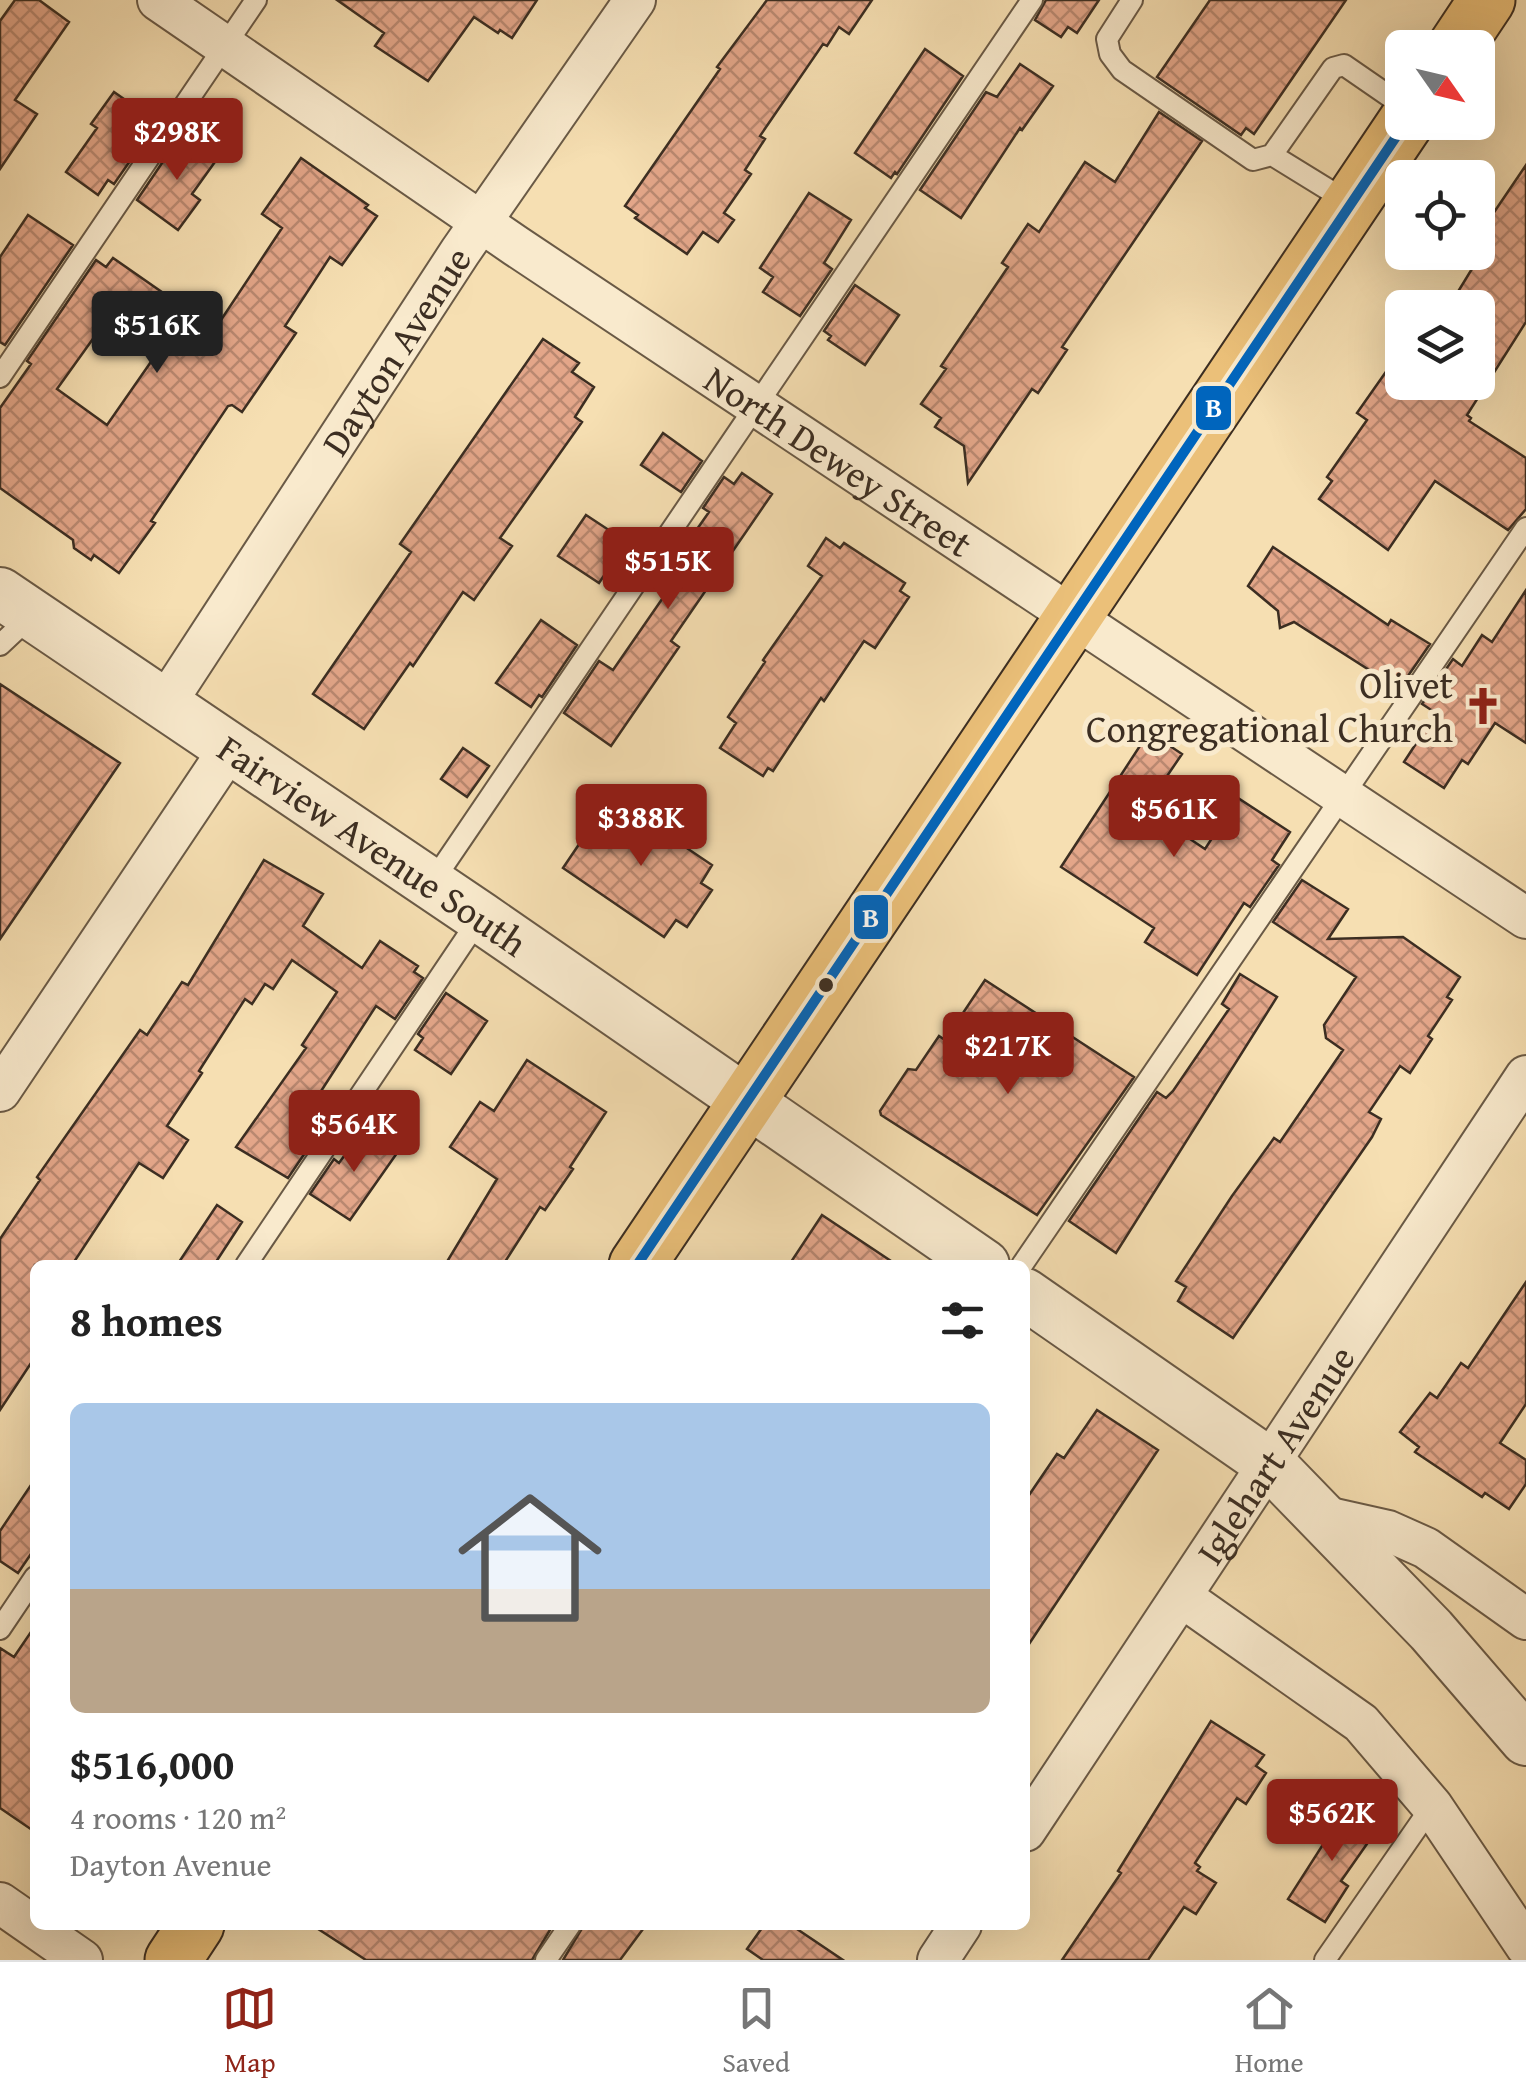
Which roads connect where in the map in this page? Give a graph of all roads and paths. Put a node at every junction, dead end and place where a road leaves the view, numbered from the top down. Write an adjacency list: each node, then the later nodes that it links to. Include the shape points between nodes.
1 (158, 0): 8 (street, North Dewey Street)
2 (256, 0): 8 (lane)
3 (635, 0): 13 (street, Dayton Avenue)
4 (1032, 0): 15 (lane)
5 (1132, 0): 11 (lane, via 1106,39 1122,70 1253,160)
6 (1486, 0): 7 (main road)
7 (1467, 30)
8 (224, 48): 13 (street, North Dewey Street); 14 (lane)
9 (1385, 93): 11 (lane, via 1344,65 1333,68)
10 (1394, 140): 12 (main road)
11 (1272, 156): 12 (lane)
12 (1351, 204): 18 (main road)
13 (480, 222): 15 (street, North Dewey Street); 19 (street, Dayton Avenue)
14 (0, 377)
15 (757, 407): 18 (street, North Dewey Street); 22 (lane)
16 (1526, 528): 21 (lane)
17 (11, 617): 19 (street, Fairview Avenue South)
18 (1074, 619): 21 (street, North Dewey Street); 27 (main road)
19 (165, 704): 20 (street, Fairview Avenue South)
20 (230, 748): 22 (street, Fairview Avenue South); 26 (street)
21 (1346, 796): 24 (street, North Dewey Street); 31 (lane)
22 (431, 884): 23 (street, Fairview Avenue South)
23 (480, 917): 27 (street, Fairview Avenue South); 28 (lane)
24 (1526, 918)
25 (1526, 1076): 33 (street, Iglehart Avenue)
26 (0, 1091)
27 (746, 1100): 29 (main road); 30 (street, Fairview Avenue South)
28 (249, 1260)
29 (639, 1260)
30 (977, 1260)
31 (1025, 1260)
32 (1030, 1297): 33 (street)
33 (1270, 1464): 34 (street); 36 (street, Iglehart Avenue)
34 (1320, 1516): 37 (street, via 1388,1531 1426,1548); 39 (street)
35 (30, 1584): 38 (lane)
36 (1182, 1598): 40 (street, via 1362,1723); 41 (street, Iglehart Avenue)
37 (1526, 1619)
38 (0, 1629)
39 (1526, 1740)
40 (1432, 1806): 48 (street); 53 (lane)
41 (1030, 1823)
42 (0, 1903): 43 (street)
43 (30, 1924)
44 (39, 1930): 49 (street)
45 (193, 1930): 50 (main road)
46 (567, 1930): 51 (lane)
47 (959, 1930): 52 (street)
48 (1526, 1946)
49 (82, 1960)
50 (173, 1960)
51 (546, 1960)
52 (938, 1960)
53 (1326, 1960)

